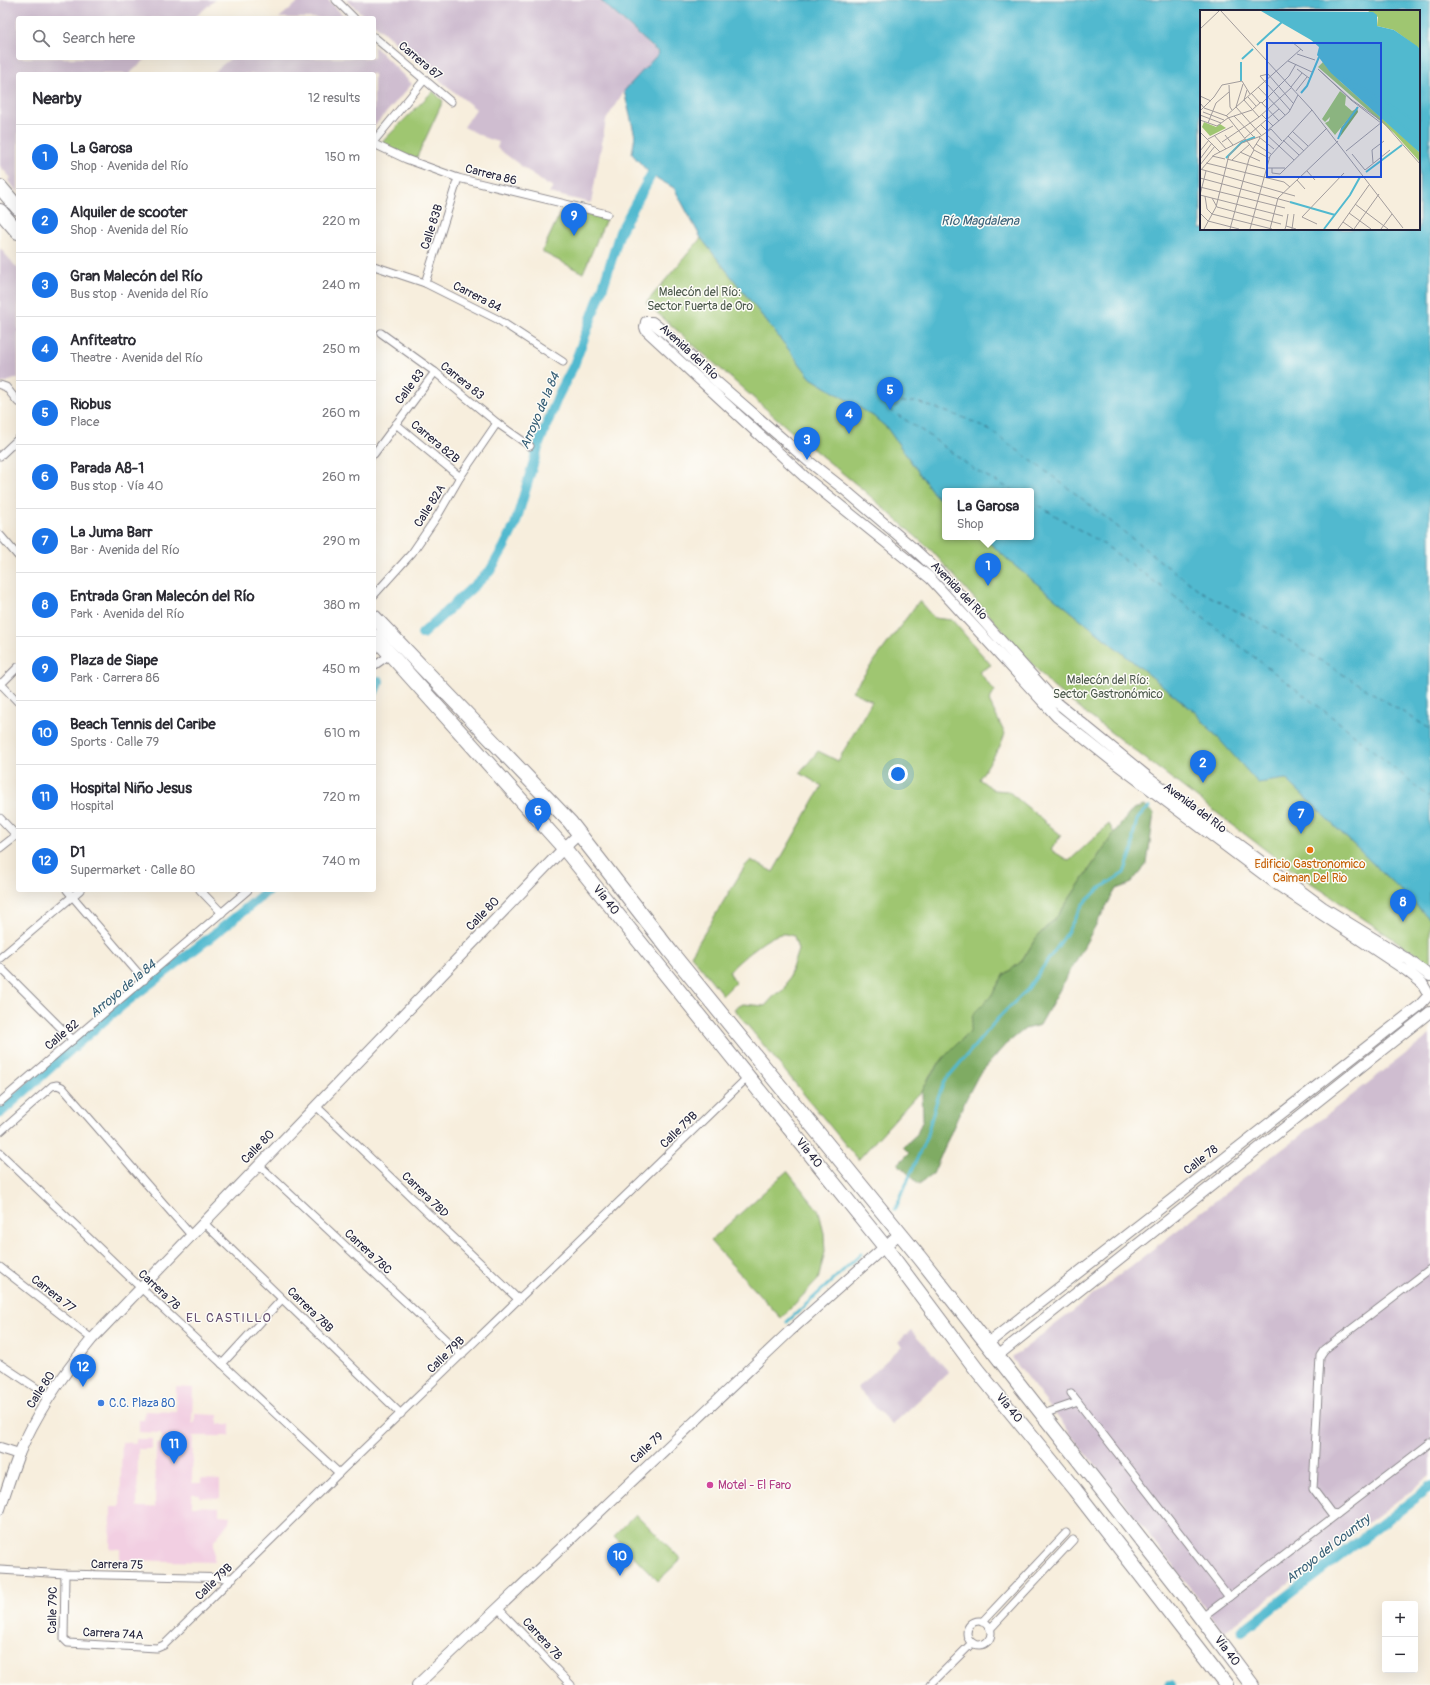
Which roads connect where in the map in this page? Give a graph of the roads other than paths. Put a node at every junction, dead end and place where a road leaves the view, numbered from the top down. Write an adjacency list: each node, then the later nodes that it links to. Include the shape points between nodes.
1 (336, 0): 2 (street)
2 (352, 16)
3 (376, 39): 4 (street, Carrera 87)
4 (425, 79): 5 (street, Carrera 87); 6 (street)
5 (451, 102)
6 (376, 139)
7 (376, 145): 8 (street, Carrera 86)
8 (458, 178): 12 (street, Carrera 86); 15 (street, Calle 83B)
9 (0, 187): 10 (highway)
10 (16, 206)
11 (0, 212): 13 (highway)
12 (607, 214)
13 (16, 230)
14 (376, 267): 15 (street, Carrera 84)
15 (425, 283): 17 (street, Carrera 84, via 497,319)
16 (381, 332): 18 (street, Carrera 83)
17 (564, 362)
18 (435, 372): 21 (street, Carrera 83); 22 (street, Calle 83)
19 (2, 385): 20 (street)
20 (16, 400)
21 (497, 422): 24 (street, Carrera 83); 27 (street, Calle 82A)
22 (396, 424): 25 (street, Calle 83); 27 (street, Carrera 82B)
23 (16, 441): 26 (street)
24 (530, 446)
25 (376, 451)
26 (0, 456)
27 (460, 477): 32 (street, Calle 82A, via 412,553)
28 (806, 478): 31 (main road, via 828,485 907,552); 31 (main road, Avenida del Río, via 646,330 646,322 652,322 668,334 718,382); 57 (main road, Avenida del Río, via 930,578 1056,716 1127,773 1276,884)
29 (0, 535): 30 (street)
30 (16, 554)
31 (923, 558): 56 (main road, Avenida del Río, via 943,576 1055,701 1073,717 1148,777 1323,907 1409,960)
32 (376, 592)
33 (376, 618): 42 (highway, Vía 40)
34 (376, 638): 35 (highway, Vía 40)
35 (391, 654): 36 (street); 45 (highway, Vía 40)
36 (376, 665)
37 (16, 669): 38 (street)
38 (0, 684): 39 (street)
39 (16, 700)
40 (0, 818): 41 (street)
41 (16, 834)
42 (579, 834): 45 (main road, Calle 80); 52 (highway, Vía 40)
43 (16, 836): 44 (street)
44 (0, 848)
45 (564, 848): 55 (highway, Vía 40); 67 (main road, Calle 80)
46 (69, 892): 50 (street)
47 (78, 892): 50 (street)
48 (202, 892): 51 (street)
49 (246, 892): 51 (street, Calle 82)
50 (73, 896): 53 (street); 58 (street)
51 (222, 913): 58 (street, Calle 82)
52 (675, 957): 55 (highway); 72 (highway, Vía 40)
53 (0, 958)
54 (0, 967): 64 (street)
55 (662, 969): 65 (highway, Vía 40)
56 (1430, 976)
57 (1414, 977): 59 (main road, Avenida del Río, via 1422,983); 60 (main road, via 1419,988)
58 (144, 980): 64 (street, Calle 82)
59 (1430, 996): 60 (main road, Calle 78)
60 (1419, 1006): 81 (main road, Calle 78)
61 (1430, 1012): 63 (main road)
62 (1430, 1017): 63 (main road)
63 (1419, 1020): 83 (main road)
64 (73, 1040): 66 (street, Calle 82)
65 (749, 1076): 74 (highway, Vía 40); 79 (street, Calle 79B)
66 (0, 1102)
67 (316, 1106): 70 (main road, Calle 80); 79 (street, Carrera 78D)
68 (0, 1132): 73 (street, via 52,1086 62,1087)
69 (0, 1153): 77 (street, Carrera 78)
70 (259, 1166): 71 (main road, Calle 80); 82 (street, Carrera 78C)
71 (204, 1222): 73 (main road, Calle 80); 78 (street, Carrera 78B)
72 (899, 1234): 74 (main road, Calle 79); 81 (highway, Vía 40)
73 (191, 1235): 77 (main road, Calle 80)
74 (885, 1248): 91 (highway, Vía 40, via 977,1370); 105 (main road, Calle 79, via 790,1331)
75 (0, 1267): 80 (street, Carrera 77)
76 (1430, 1270): 97 (street, via 1324,1350 1320,1356 1313,1489 1331,1513)
77 (142, 1289): 80 (main road, Calle 80); 85 (street, Carrera 78)
78 (282, 1299): 85 (street); 90 (street, Carrera 78B)
79 (519, 1300): 82 (street, Calle 79B)
80 (92, 1339): 87 (main road, Calle 80)
81 (987, 1344): 83 (highway, Vía 40)
82 (462, 1355): 90 (street, Calle 79B)
83 (997, 1356): 89 (highway, Vía 40)
84 (0, 1364): 87 (street)
85 (222, 1364): 95 (street, Carrera 78)
86 (1071, 1393): 88 (street)
87 (50, 1397): 94 (main road, Calle 80)
88 (1078, 1402): 89 (street); 104 (street)
89 (1047, 1412): 91 (highway); 103 (highway, Vía 40)
90 (401, 1414): 95 (street, Calle 79B)
91 (1024, 1426): 106 (highway, Vía 40)
92 (1430, 1443): 97 (street)
93 (0, 1448): 94 (main road)
94 (19, 1454): 96 (main road, Calle 80)
95 (339, 1473): 102 (street, Calle 79B)
96 (0, 1509)
97 (1337, 1514): 104 (street)
98 (1066, 1533): 108 (street)
99 (1073, 1540): 109 (street)
100 (0, 1570): 101 (street, Carrera 75)
101 (65, 1574): 102 (street, Carrera 75); 110 (street, Calle 79C, via 64,1639)
102 (233, 1578): 112 (street, Calle 79B, via 164,1646)
103 (1186, 1597): 106 (highway); 107 (highway, Vía 40)
104 (1229, 1597): 107 (street)
105 (498, 1608): 113 (main road, Calle 79); 114 (street, Carrera 78)
106 (1168, 1610): 116 (highway, Vía 40)
107 (1205, 1615): 117 (highway, Vía 40)
108 (982, 1622): 109 (street); 111 (street, via 975,1622 969,1626 968,1637)
109 (990, 1629): 111 (street, via 990,1636 986,1642 979,1645)
110 (68, 1643): 112 (street, Carrera 74A)
111 (972, 1643): 115 (street)
112 (157, 1648)
113 (417, 1685)
114 (571, 1685)
115 (930, 1685)
116 (1226, 1685)
117 (1252, 1685)

